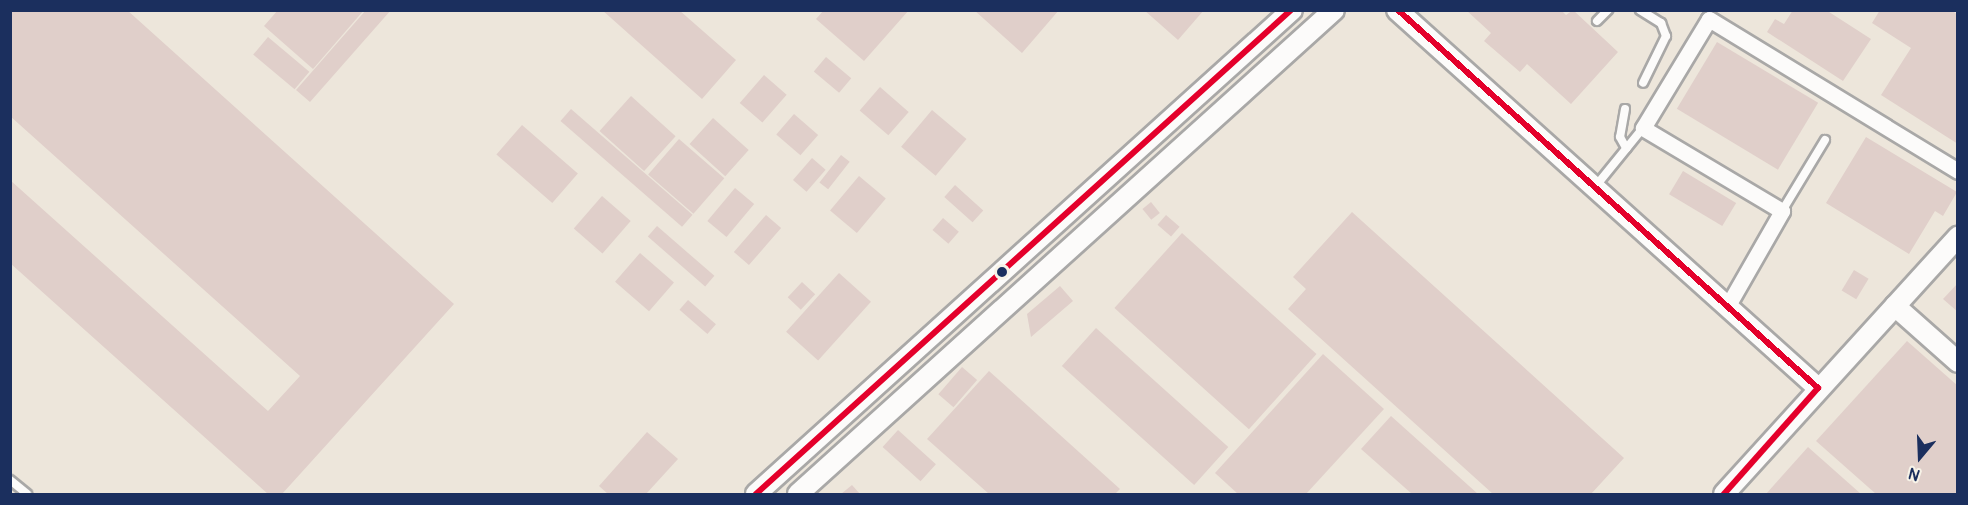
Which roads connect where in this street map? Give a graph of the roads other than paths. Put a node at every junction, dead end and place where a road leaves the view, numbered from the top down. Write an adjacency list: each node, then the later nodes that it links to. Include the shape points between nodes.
1 (1292, 10): 23 (street)
2 (1334, 10): 24 (street)
3 (1397, 10): 14 (street)
4 (1608, 10): 7 (lane)
5 (1640, 10): 8 (lane, via 1661,23 1666,36 1663,50)
6 (1711, 15): 10 (street); 13 (street)
7 (1597, 21)
8 (1643, 83)
9 (1625, 109): 12 (lane, via 1620,137)
10 (1643, 128): 12 (lane); 15 (street)
11 (1825, 140): 15 (lane)
12 (1626, 148): 14 (lane)
13 (1958, 171)
14 (1595, 188): 18 (street)
15 (1782, 211): 18 (street)
16 (1958, 237): 17 (street)
17 (1895, 306): 19 (street); 20 (street)
18 (1727, 307): 20 (street)
19 (1958, 362)
20 (1818, 388): 25 (street)
21 (10, 480): 22 (lane)
22 (27, 495)
23 (756, 495)
24 (798, 495)
25 (1724, 495)

